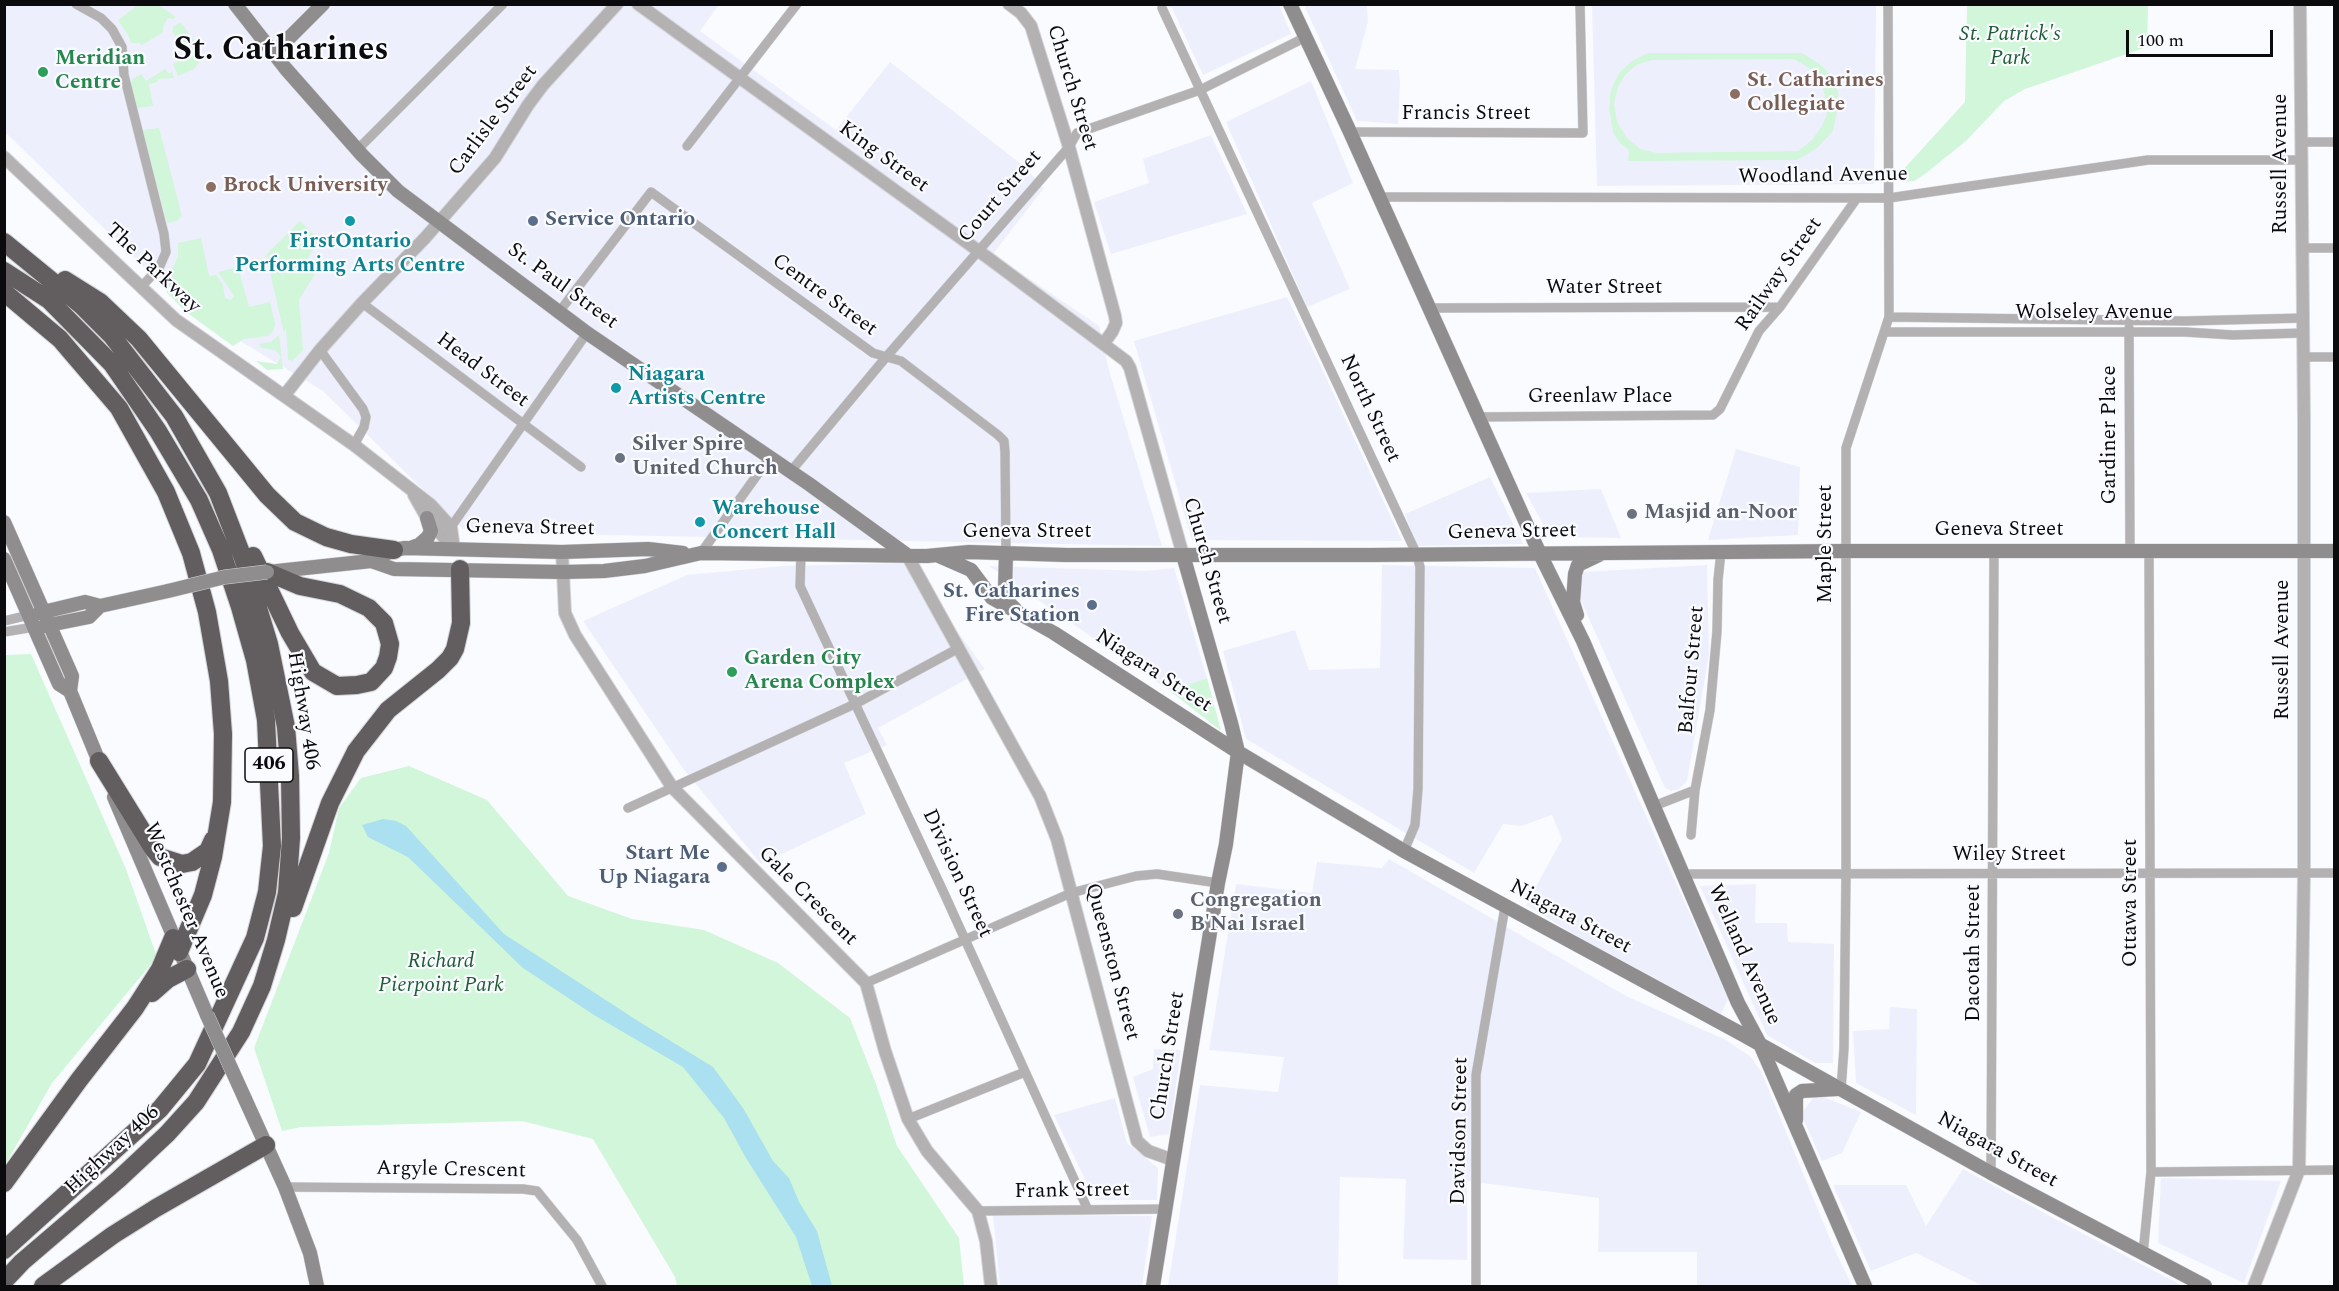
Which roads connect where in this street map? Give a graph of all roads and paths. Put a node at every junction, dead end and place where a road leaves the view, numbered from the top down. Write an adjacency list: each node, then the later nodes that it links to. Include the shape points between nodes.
1 (76, 4): 35 (street, via 101,18 122,47 127,87 166,252 159,268)
2 (235, 4): 15 (main road, St. Paul Street)
3 (323, 4): 15 (main road)
4 (503, 4): 23 (street)
5 (617, 4): 29 (street, Carlisle Street, via 543,85 495,158)
6 (638, 4): 16 (street, King Street)
7 (797, 4): 16 (street)
8 (1009, 4): 22 (street, Church Street, via 1031,26)
9 (1290, 4): 14 (main road)
10 (1580, 4): 18 (street, Francis Street, via 1582,133)
11 (1888, 4): 28 (street, Maple Street)
12 (2300, 4): 19 (street, Russell Avenue)
13 (1162, 8): 17 (street, North Street)
14 (1304, 38): 17 (street, Court Street); 18 (main road)
15 (273, 54): 23 (main road, St. Paul Street)
16 (740, 78): 21 (street); 33 (street, King Street)
17 (1200, 90): 22 (street, Court Street, via 1077,133); 84 (street, North Street)
18 (1350, 132): 26 (main road)
19 (2302, 142): 20 (street); 25 (street, Russell Avenue)
20 (2334, 142)
21 (687, 146)
22 (1069, 147): 33 (street, Court Street); 48 (street, Church Street, via 1115,316 1112,332)
23 (357, 150): 29 (main road, St. Paul Street, via 398,191)
24 (4, 157): 35 (street, The Parkway)
25 (2301, 160): 28 (street, Woodland Avenue, via 2148,160); 31 (street, Russell Avenue)
26 (1379, 197): 27 (street, Woodland Avenue); 39 (main road)
27 (1857, 198): 28 (street, Woodland Avenue); 38 (street, Railway Street)
28 (1889, 198): 41 (street, Maple Street)
29 (439, 223): 37 (street, Carlisle Street); 40 (main road, St. Paul Street)
30 (5, 242): 58 (highway, Highway 406 / 406, via 112,336 174,416); 66 (highway, via 100,302 139,339 267,495 295,522 351,544)
31 (2302, 248): 32 (street); 42 (street, Russell Avenue)
32 (2334, 248)
33 (978, 251): 48 (street, King Street); 50 (street, Court Street)
34 (4, 270): 142 (highway, Highway 406 / 406, via 49,300 112,364 199,500 221,550 255,660 266,720 272,846 267,892 255,938 197,1064 160,1109)
35 (141, 287): 53 (street, The Parkway, via 197,337)
36 (4, 292): 108 (highway, via 60,339 119,408 166,492 191,553 207,612 219,681 223,734)
37 (362, 303): 49 (street, Carlisle Street); 56 (street, Head Street)
38 (1780, 307): 39 (street, Water Street); 54 (street, Railway Street, via 1759,331)
39 (1429, 308): 55 (main road)
40 (559, 312): 46 (main road, St. Paul Street); 50 (street, Centre Street, via 651,192 873,354)
41 (1889, 317): 43 (street, Wolseley Avenue); 44 (street, Maple Street)
42 (2303, 318): 43 (street, Wolseley Avenue); 47 (street, Russell Avenue)
43 (2129, 320): 45 (street, Gardiner Place)
44 (1885, 332): 45 (street, Wolseley Avenue); 69 (street, Maple Street, via 1846,448)
45 (2129, 332): 47 (street, Wolseley Avenue); 70 (street, Gardiner Place)
46 (587, 333): 56 (street); 59 (main road, St. Paul Street)
47 (2303, 333): 51 (street, Russell Avenue)
48 (1104, 343): 83 (street, Church Street, via 1130,368)
49 (320, 350): 53 (street, Carlisle Street); 57 (street, via 366,417)
50 (887, 356): 61 (street, Court Street); 78 (street, Centre Street, via 901,361 1004,441)
51 (2303, 357): 52 (street); 68 (street, Russell Avenue)
52 (2334, 357)
53 (284, 396): 57 (street, The Parkway)
54 (1720, 409): 55 (street, Greenlaw Place, via 1713,415)
55 (1479, 417): 80 (main road)
56 (524, 424): 60 (street, Head Street); 65 (street)
57 (354, 445): 62 (street, The Parkway)
58 (198, 455): 90 (highway, via 313,672 337,686 371,682 388,657 390,644 384,623 369,608); 124 (highway, Highway 406 / 406, via 218,493 243,558 269,644 286,727 291,838 287,893)
59 (770, 457): 61 (main road, St. Paul Street); 79 (street)
60 (581, 467)
61 (791, 471): 81 (main road, St. Paul Street)
62 (410, 489): 63 (street); 65 (street, The Parkway)
63 (428, 518): 66 (main road, via 431,531 426,541); 67 (street)
64 (4, 522): 93 (main road, Westchester Avenue)
65 (451, 526): 67 (street)
66 (399, 549): 67 (main road, Geneva Street); 86 (main road, Geneva Street)
67 (454, 549): 73 (main road, Geneva Street); 87 (main road)
68 (2304, 550): 71 (main road, Geneva Street); 72 (main road, Geneva Street); 116 (street, Russell Avenue)
69 (1845, 551): 75 (main road, Geneva Street); 76 (main road, Geneva Street); 113 (street, Maple Street)
70 (2130, 551): 71 (main road, Geneva Street); 76 (main road, Geneva Street)
71 (2149, 551): 115 (street, Ottawa Street)
72 (2334, 551)
73 (562, 552): 79 (main road, Geneva Street, via 648,549); 89 (street, Gale Crescent)
74 (1605, 552): 75 (main road, Geneva Street); 80 (main road, Geneva Street); 98 (main road, via 1578,565 1573,578 1573,602)
75 (1721, 552): 105 (street, Balfour Street, via 1710,710)
76 (1994, 552): 114 (street, Dacotah Street)
77 (801, 553): 79 (main road, Geneva Street); 81 (main road, Geneva Street); 101 (street, Division Street, via 800,586)
78 (1006, 553): 82 (main road, Geneva Street); 83 (main road, Geneva Street); 92 (main road, via 1005,590)
79 (696, 554): 89 (main road, Geneva Street, via 645,566)
80 (1540, 554): 84 (main road, Geneva Street); 98 (main road)
81 (907, 555): 82 (main road, Geneva Street); 99 (street, Queenston Street)
82 (938, 555): 92 (main road, Niagara Street, via 971,570 992,598)
83 (1183, 555): 84 (main road, Geneva Street); 102 (main road, Church Street)
84 (1417, 555): 110 (street, North Street, via 1418,789 1414,825)
85 (4, 559): 95 (main road, Westchester Avenue)
86 (370, 561): 87 (main road, Geneva Street, via 394,569); 90 (main road, Geneva Street)
87 (460, 569): 89 (main road, Geneva Street); 124 (highway, via 461,623 455,649 444,664 376,723 356,751 330,803)
88 (267, 572): 90 (highway); 91 (main road, bridge, via 225,577)
89 (563, 572): 104 (street, Gale Crescent, via 565,613 575,635)
90 (296, 578)
91 (100, 606): 93 (main road, via 85,602); 96 (main road, via 89,617)
92 (1017, 610): 102 (main road, Niagara Street)
93 (45, 612): 95 (main road); 96 (main road, Westchester Avenue)
94 (4, 621): 95 (street)
95 (31, 621): 96 (main road); 97 (street); 100 (main road, Westchester Avenue, via 59,684)
96 (51, 626): 100 (main road, Westchester Avenue, via 72,676)
97 (4, 632)
98 (1583, 640): 106 (main road, Welland Avenue)
99 (959, 648): 101 (street); 118 (street, Queenston Street, via 1040,796 1057,839)
100 (70, 691): 103 (main road, Westchester Avenue)
101 (857, 703): 104 (street); 120 (street, Division Street)
102 (1238, 752): 110 (main road, Niagara Street); 117 (main road, Church Street)
103 (99, 761): 108 (highway, via 160,857 182,864 200,858 208,851); 121 (main road, Westchester Avenue)
104 (672, 787): 107 (street); 123 (street, Gale Crescent)
105 (1695, 790): 106 (street); 109 (street, Balfour Street)
106 (1654, 806): 112 (main road, Welland Avenue)
107 (628, 808)
108 (219, 828): 121 (highway, via 203,895)
109 (1691, 835)
110 (1404, 851): 119 (main road, Niagara Street)
111 (2334, 873): 116 (street, Wiley Street)
112 (1683, 874): 113 (street, Wiley Street); 126 (main road, Welland Avenue, via 1738,1003)
113 (1846, 874): 114 (street, Wiley Street); 128 (street, Maple Street)
114 (1994, 874): 115 (street, Wiley Street); 136 (street, Dacotah Street)
115 (2150, 874): 116 (street, Wiley Street); 135 (street, Ottawa Street)
116 (2304, 874): 133 (street, Russell Avenue)
117 (1218, 882): 118 (street, via 1157,874); 132 (main road, Church Street)
118 (1071, 893): 120 (street); 132 (street, Queenston Street, via 1137,1141 1148,1151)
119 (1505, 907): 126 (main road, Niagara Street); 150 (street, Davidson Street, via 1476,1075)
120 (966, 940): 123 (street); 127 (street, Division Street)
121 (176, 945): 122 (main road, Westchester Avenue); 125 (highway)
122 (191, 978): 125 (highway, via 168,979); 131 (main road, Westchester Avenue, bridge)
123 (866, 983): 129 (street, Gale Crescent)
124 (262, 986): 144 (highway, Highway 406 / 406, via 241,1032 196,1102 119,1179)
125 (135, 1008): 137 (highway)
126 (1760, 1044): 128 (main road, Niagara Street); 130 (main road, Welland Avenue)
127 (1025, 1072): 129 (street); 140 (street, Division Street)
128 (1841, 1090): 130 (main road, via 1802,1091 1796,1095); 136 (main road, Niagara Street)
129 (908, 1119): 141 (street, Gale Crescent, via 927,1151)
130 (1798, 1134): 151 (main road, Welland Avenue)
131 (266, 1145): 138 (main road, Westchester Avenue); 145 (highway, via 130,1224)
132 (1173, 1160): 139 (main road)
133 (2299, 1170): 134 (street); 135 (street); 153 (street, Russell Avenue)
134 (2334, 1170)
135 (2151, 1172): 143 (street, Ottawa Street)
136 (1992, 1173): 143 (main road, Niagara Street)
137 (4, 1183)
138 (285, 1187): 146 (main road, Westchester Avenue, via 310,1253); 147 (street, Argyle Crescent, via 537,1191 577,1240)
139 (1166, 1209): 140 (street, Frank Street); 149 (main road)
140 (1088, 1210): 141 (street, Frank Street)
141 (978, 1211): 148 (street, Gale Crescent)
142 (4, 1250)
143 (2143, 1254): 152 (main road, Niagara Street)
144 (4, 1281)
145 (43, 1287)
146 (317, 1287)
147 (602, 1287)
148 (991, 1287)
149 (1153, 1287)
150 (1476, 1287)
151 (1865, 1287)
152 (2205, 1287)
153 (2254, 1287)

